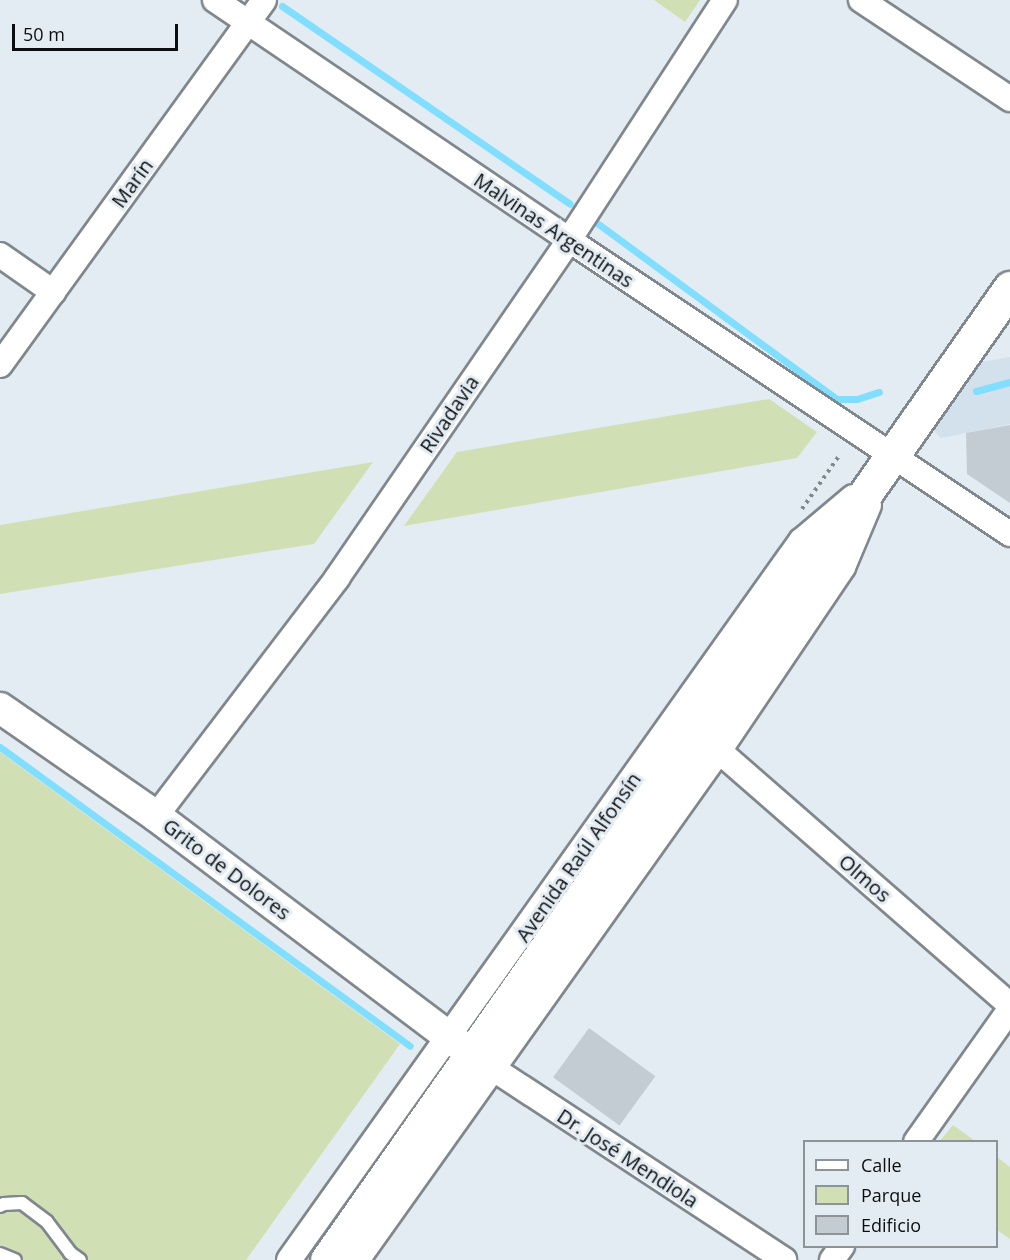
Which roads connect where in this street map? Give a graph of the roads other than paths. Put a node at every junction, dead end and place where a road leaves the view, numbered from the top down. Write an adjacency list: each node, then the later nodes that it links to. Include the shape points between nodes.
1 (215, 0): 5 (street, Malvinas Argentinas)
2 (264, 0): 5 (street, Marín)
3 (726, 0): 7 (street, Rivadavia)
4 (861, 0): 6 (street)
5 (248, 22): 7 (street, Malvinas Argentinas); 10 (street, Marín)
6 (1010, 99)
7 (569, 240): 12 (street, Malvinas Argentinas); 16 (street, Rivadavia, via 337,578)
8 (0, 255): 10 (street)
9 (1010, 288): 12 (main road, Avenida Raúl Alfonsín)
10 (53, 292): 11 (street, Marín)
11 (0, 365)
12 (889, 464): 13 (street, Malvinas Argentinas); 15 (street, Avenida Raúl Alfonsín, via 843,567); 18 (main road, Avenida Raúl Alfonsín)
13 (1010, 534)
14 (0, 708): 16 (street, Grito de Dolores)
15 (719, 751): 17 (street, Olmos); 18 (street, Avenida Raúl Alfonsín)
16 (156, 816): 18 (street, Grito de Dolores)
17 (1010, 1007): 19 (street)
18 (471, 1053): 24 (street, Avenida Raúl Alfonsín); 25 (main road, Avenida Raúl Alfonsín); 26 (street, Avenida Raúl Alfonsín); 27 (street, Dr. José Mendiola)
19 (917, 1140)
20 (0, 1206): 23 (lane, via 22,1203 47,1222)
21 (0, 1254): 22 (lane)
22 (15, 1260)
23 (80, 1260)
24 (289, 1260)
25 (327, 1260)
26 (357, 1260)
27 (784, 1260)

